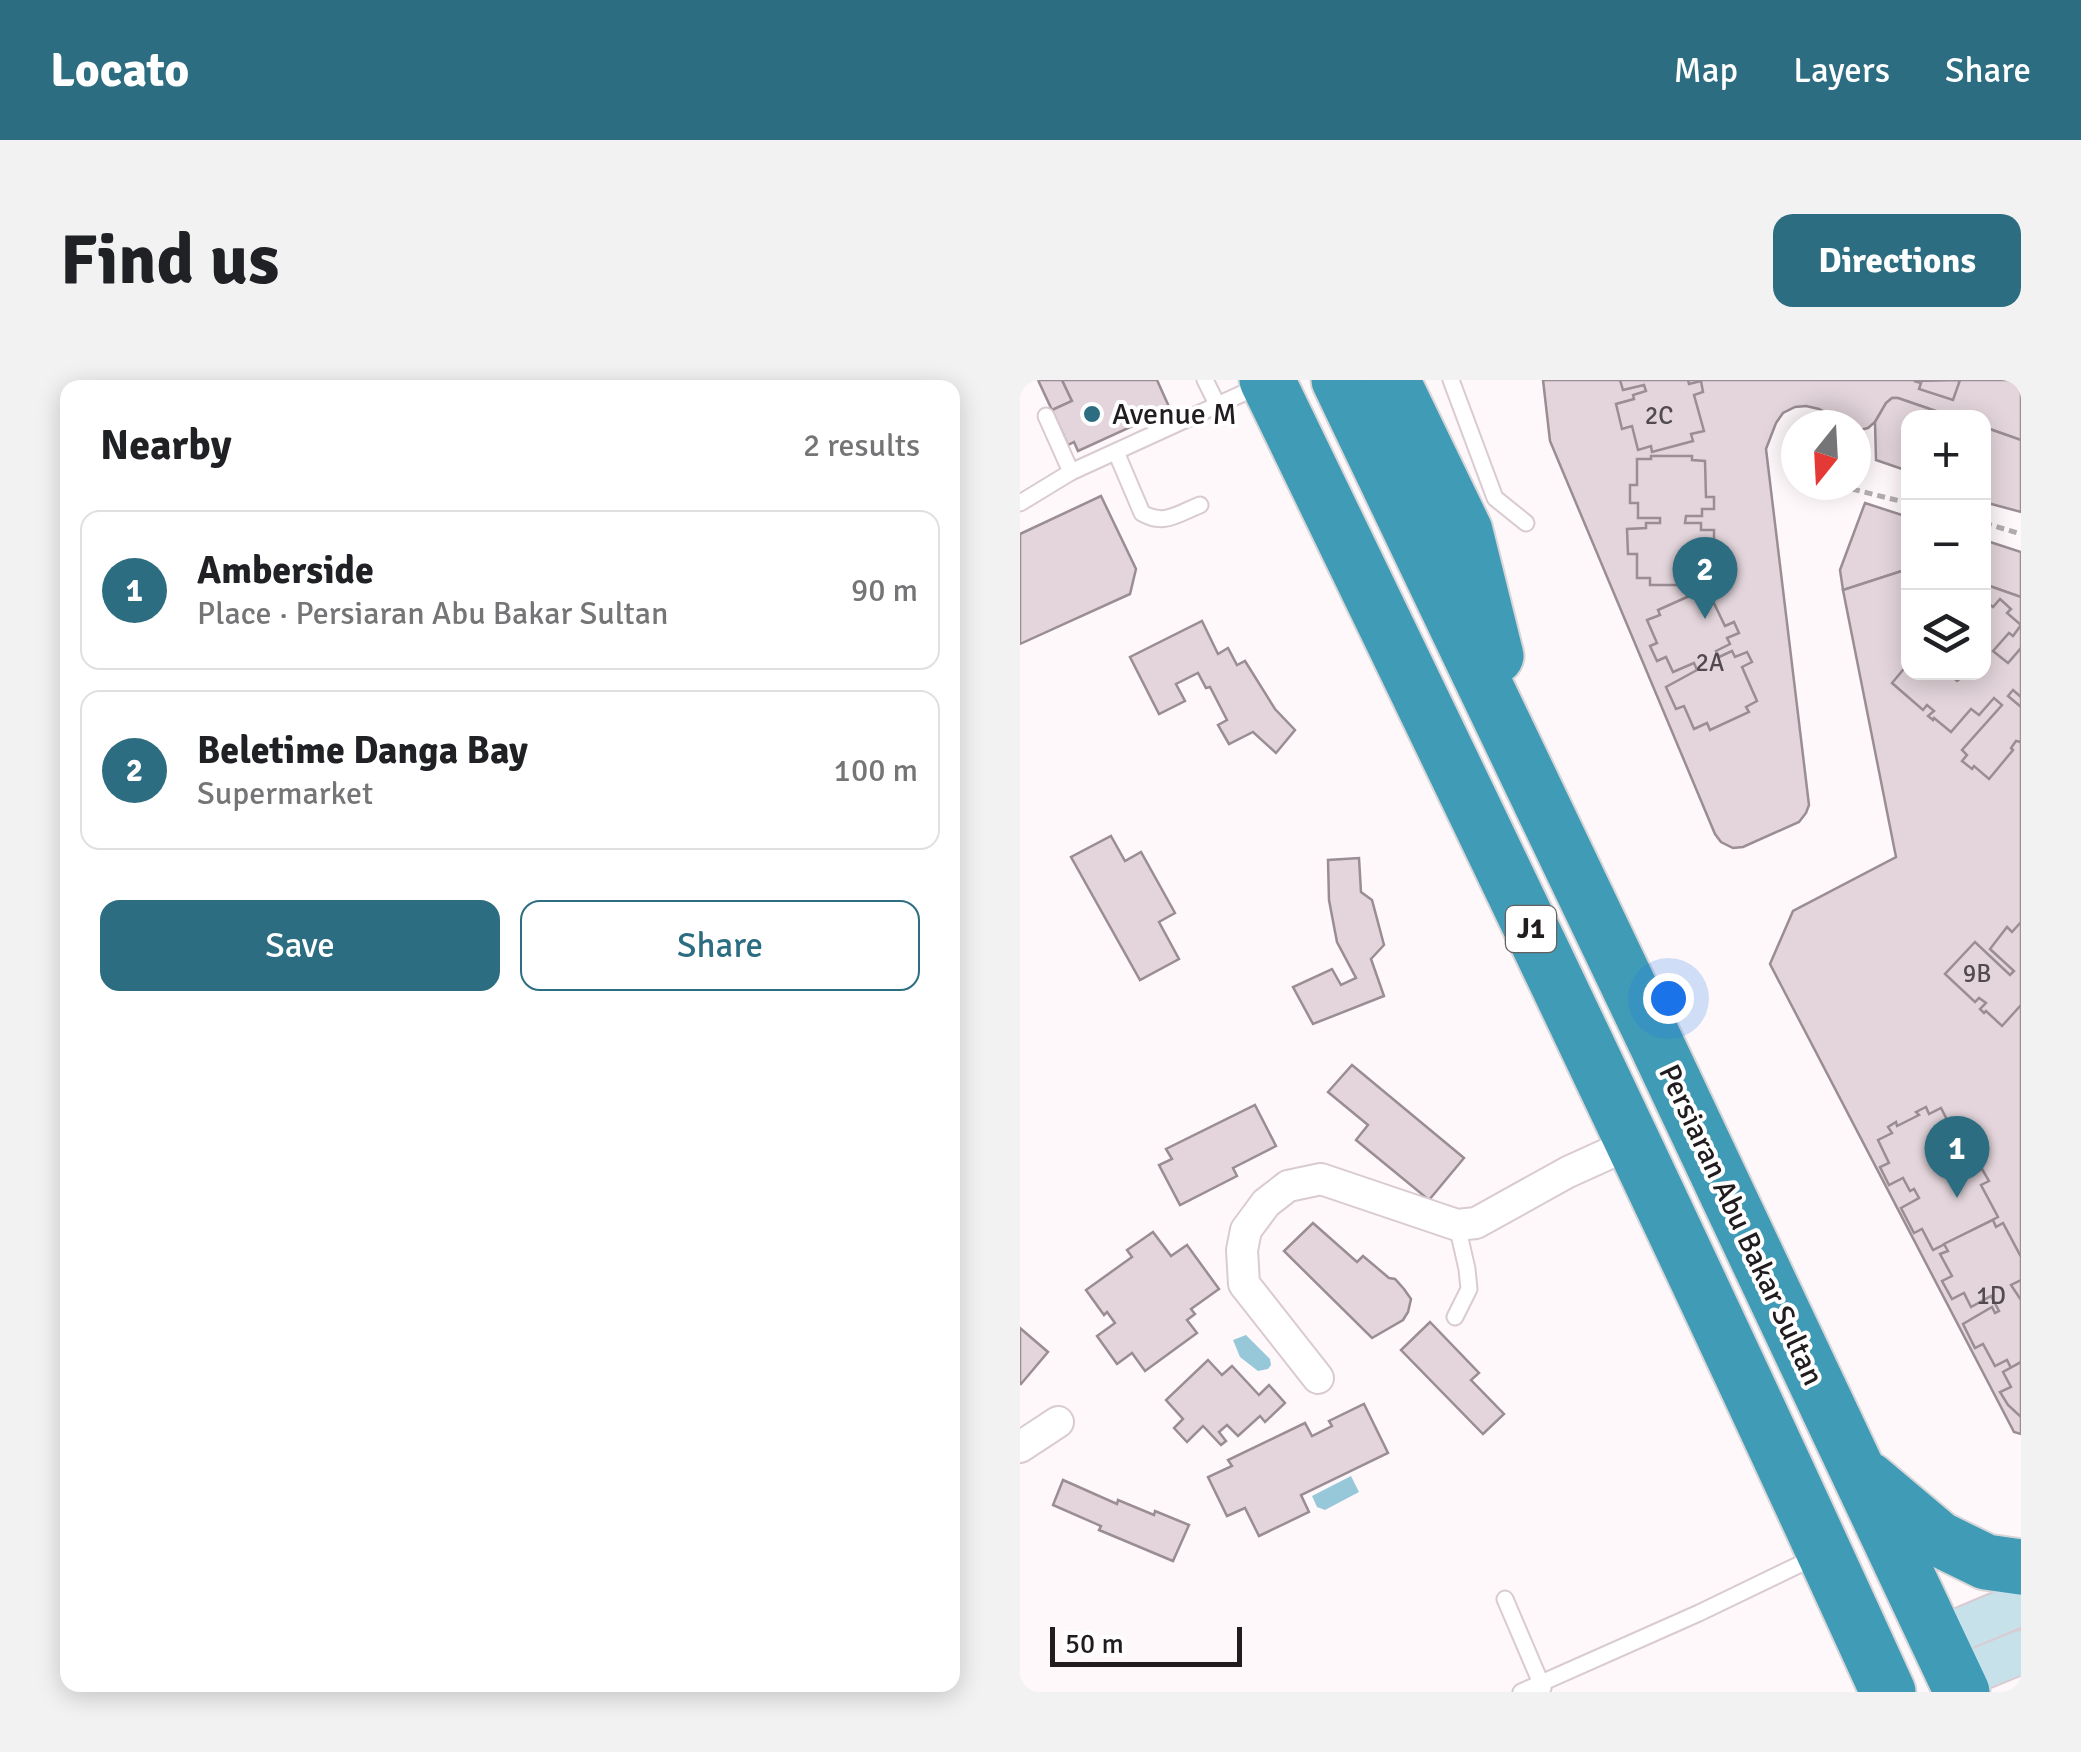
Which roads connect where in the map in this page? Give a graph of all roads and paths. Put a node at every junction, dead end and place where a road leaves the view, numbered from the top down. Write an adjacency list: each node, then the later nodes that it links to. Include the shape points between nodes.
1 (1206, 380): 6 (lane)
2 (1338, 380): 17 (highway, Persiaran Abu Bakar Sultan / J1)
3 (1392, 380): 17 (highway, via 1465,531)
4 (1451, 380): 14 (lane, via 1495,498)
5 (1268, 381): 6 (lane); 18 (highway, Persiaran Abu Bakar Sultan / J1)
6 (1218, 404): 8 (lane)
7 (1046, 416): 9 (lane)
8 (1116, 452): 9 (lane); 13 (lane, via 1142,512 1160,521)
9 (1071, 472): 12 (lane)
10 (1871, 494): 11 (path)
11 (1901, 501)
12 (1020, 503)
13 (1200, 505)
14 (1526, 524)
15 (1991, 525): 16 (path)
16 (2021, 534)
17 (1525, 774): 24 (highway, Persiaran Abu Bakar Sultan / J1)
18 (1632, 1143): 19 (street); 25 (highway, Persiaran Abu Bakar Sultan / J1)
19 (1458, 1225): 20 (lane, via 1469,1289); 21 (street, via 1321,1179 1288,1186 1266,1203 1246,1230 1244,1284)
20 (1455, 1317)
21 (1318, 1378)
22 (1058, 1422): 23 (street)
23 (1020, 1447)
24 (1856, 1468): 26 (highway, via 1939,1540 1986,1562); 30 (highway, Persiaran Abu Bakar Sultan / J1)
25 (1825, 1552): 30 (highway, Persiaran Abu Bakar Sultan / J1, via 1855,1619); 31 (lane)
26 (2021, 1567)
27 (1505, 1600): 31 (lane)
28 (2021, 1604): 30 (street)
29 (2021, 1652): 30 (street)
30 (1933, 1677)
31 (1542, 1688): 32 (lane)
32 (1521, 1692)

